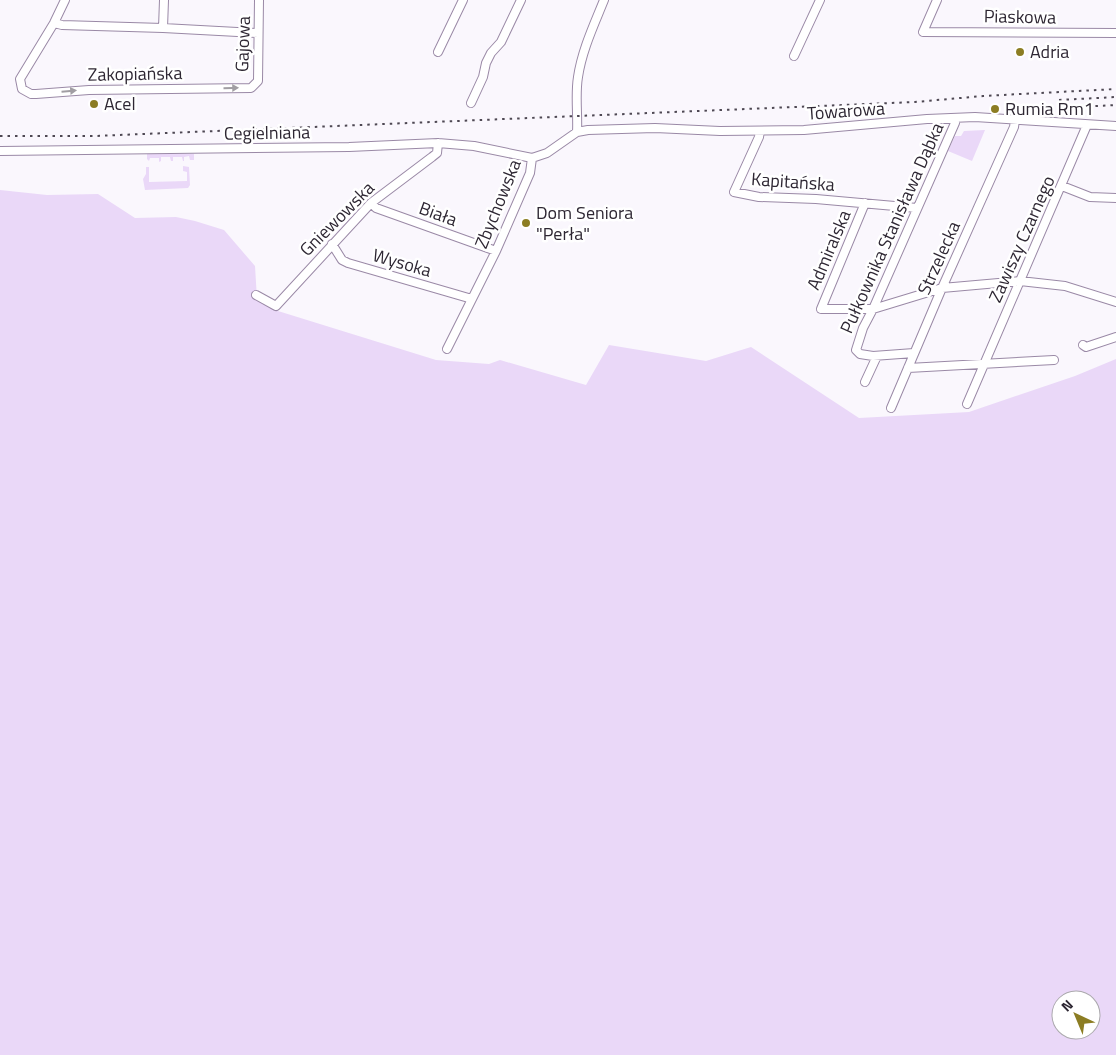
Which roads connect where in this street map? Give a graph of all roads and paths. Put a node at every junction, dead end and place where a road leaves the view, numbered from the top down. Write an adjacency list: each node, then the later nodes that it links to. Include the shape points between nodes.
1 (65, 0): 9 (street)
2 (164, 0): 10 (street)
3 (259, 0): 11 (street, Gajowa)
4 (464, 0): 13 (street)
5 (521, 0): 16 (street, via 502,42 491,52)
6 (604, 0): 22 (street, via 581,60)
7 (820, 0): 14 (street)
8 (937, 0): 12 (street, Piaskowa, via 924,32)
9 (54, 23): 10 (street); 15 (street, Zakopiańska, one-way to 15, via 20,79 22,89 31,94)
10 (163, 28): 11 (street)
11 (258, 33): 15 (street, Gajowa, via 258,81)
12 (1116, 33)
13 (438, 52)
14 (794, 56)
15 (251, 88)
16 (471, 103)
17 (955, 118): 18 (street, Towarowa); 21 (street, Towarowa); 30 (street, Pułkownika Stanisława Dąbka)
18 (1015, 120): 19 (street, Towarowa); 34 (street, Strzelecka)
19 (1087, 125): 20 (street, Towarowa); 26 (street, Zawiszy Czarnego)
20 (1116, 126)
21 (760, 131): 22 (street, Towarowa, via 654,128); 29 (street, Kapitańska, via 734,192 759,197)
22 (577, 132): 25 (street, Zbychowska, via 547,153)
23 (438, 143): 24 (street, Cegielniana); 25 (street, Cegielniana, via 474,146); 28 (street, Gniewowska, via 437,153)
24 (0, 151)
25 (532, 158): 32 (street, Zbychowska, via 530,172)
26 (1062, 186): 27 (street, via 1090,197); 33 (street, Zawiszy Czarnego)
27 (1116, 198)
28 (371, 203): 31 (street, Gniewowska); 32 (street, Biała, via 376,208)
29 (865, 203): 30 (street, Kapitańska); 39 (street, Admiralska, via 821,308)
30 (917, 208): 39 (street, Pułkownika Stanisława Dąbka)
31 (332, 244): 36 (street, Gniewowska, via 276,306); 37 (street, Wysoka, via 342,260 348,263)
32 (496, 251): 37 (street, Zbychowska)
33 (1020, 281): 34 (street); 38 (street, via 1065,286); 46 (street, Zawiszy Czarnego)
34 (942, 288): 39 (street); 43 (street, Strzelecka)
35 (1116, 293): 38 (street)
36 (256, 295)
37 (472, 299): 42 (street, Zbychowska)
38 (1114, 302)
39 (873, 309): 44 (street, Pułkownika Stanisława Dąbka, via 856,350 860,354)
40 (1116, 337): 41 (street, via 1086,347)
41 (1083, 345)
42 (447, 349)
43 (914, 354): 44 (street, Pułkownika Stanisława Dąbka); 47 (street, Strzelecka)
44 (876, 356): 48 (street)
45 (1054, 360): 46 (street)
46 (984, 365): 47 (street); 49 (street, Zawiszy Czarnego)
47 (908, 368): 50 (street, Strzelecka)
48 (865, 382)
49 (967, 404)
50 (891, 408)

